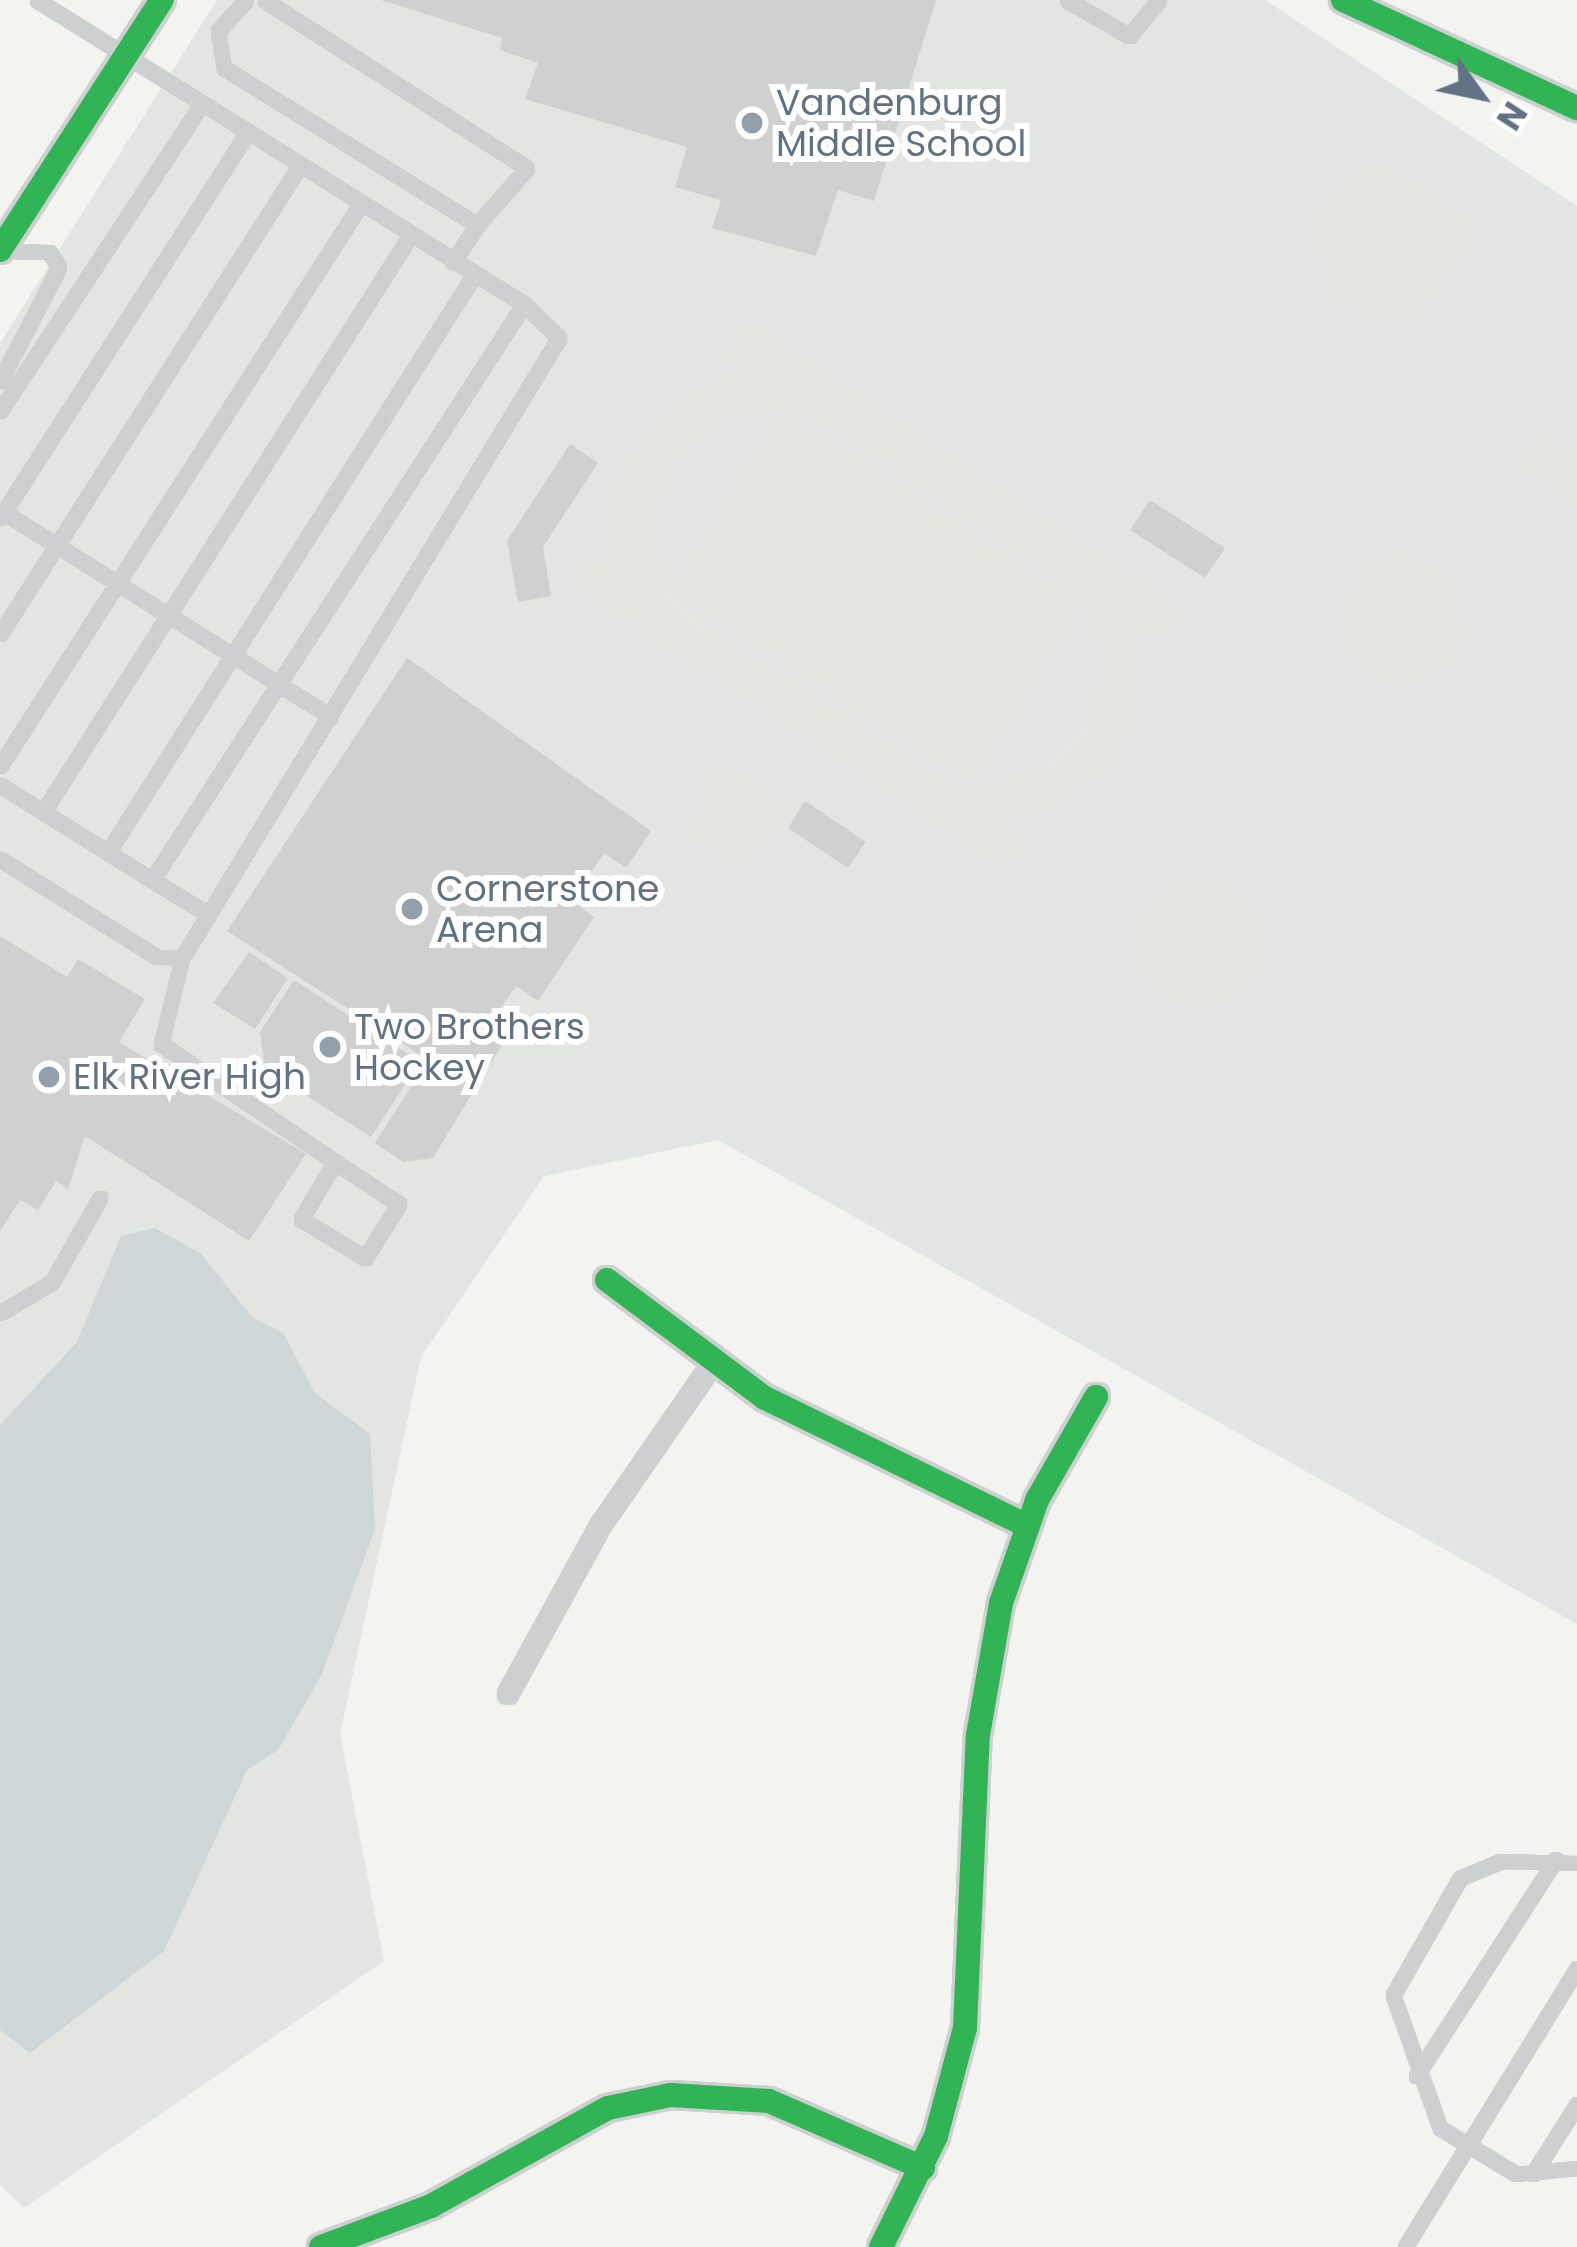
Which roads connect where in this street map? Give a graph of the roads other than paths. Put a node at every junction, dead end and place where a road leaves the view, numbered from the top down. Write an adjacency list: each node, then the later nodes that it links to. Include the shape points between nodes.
1 (37, 0): 8 (lane)
2 (162, 0): 8 (street)
3 (246, 0): 14 (lane, via 218,31 224,68)
4 (264, 0): 14 (lane, via 526,168)
5 (1067, 0): 6 (lane, via 1129,36)
6 (1159, 0)
7 (1343, 0): 10 (street)
8 (123, 57): 9 (lane); 16 (street)
9 (202, 104): 11 (lane); 21 (lane)
10 (1577, 108)
11 (246, 135): 12 (lane); 22 (lane)
12 (299, 167): 13 (lane); 23 (lane)
13 (360, 205): 15 (lane); 24 (lane)
14 (477, 225): 17 (lane)
15 (410, 236): 17 (lane); 25 (lane)
16 (0, 251): 20 (lane, via 49,252 59,267)
17 (453, 262): 18 (lane)
18 (474, 275): 19 (lane); 27 (lane)
19 (524, 304): 28 (lane); 29 (lane, via 553,324 554,357)
20 (0, 381)
21 (0, 411)
22 (1, 513): 23 (lane)
23 (57, 545): 24 (lane); 26 (lane)
24 (117, 583): 25 (lane); 30 (lane)
25 (168, 615): 27 (lane); 32 (lane)
26 (0, 634)
27 (233, 656): 28 (lane); 33 (lane)
28 (278, 684): 29 (lane); 35 (lane)
29 (331, 717): 36 (lane)
30 (0, 766)
31 (0, 785): 32 (lane)
32 (43, 812): 33 (lane)
33 (108, 853): 35 (lane)
34 (0, 859): 37 (lane, via 157,957)
35 (152, 880): 36 (lane)
36 (209, 915): 37 (lane)
37 (182, 958): 38 (lane, via 161,1044)
38 (335, 1162): 38 (lane, via 399,1204 365,1258 301,1220)
39 (100, 1198): 41 (lane, via 52,1282)
40 (607, 1280): 42 (street)
41 (0, 1313)
42 (713, 1363): 44 (street, via 836,1438); 45 (street, via 601,1526)
43 (1096, 1397): 44 (street)
44 (1027, 1526): 52 (street, via 983,1690 965,2028)
45 (508, 1694)
46 (1556, 1859): 47 (lane); 49 (lane); 49 (lane, via 1501,1861 1460,1877 1393,1995)
47 (1577, 1862)
48 (1577, 1968): 51 (lane)
49 (1416, 2076): 51 (lane, via 1440,2128)
50 (1577, 2104): 54 (lane)
51 (1465, 2146): 54 (lane); 57 (lane)
52 (923, 2168): 55 (street, via 769,2101 671,2096 608,2108 447,2199); 56 (street)
53 (1577, 2168): 54 (lane)
54 (1534, 2174)
55 (321, 2247)
56 (881, 2247)
57 (1405, 2247)

